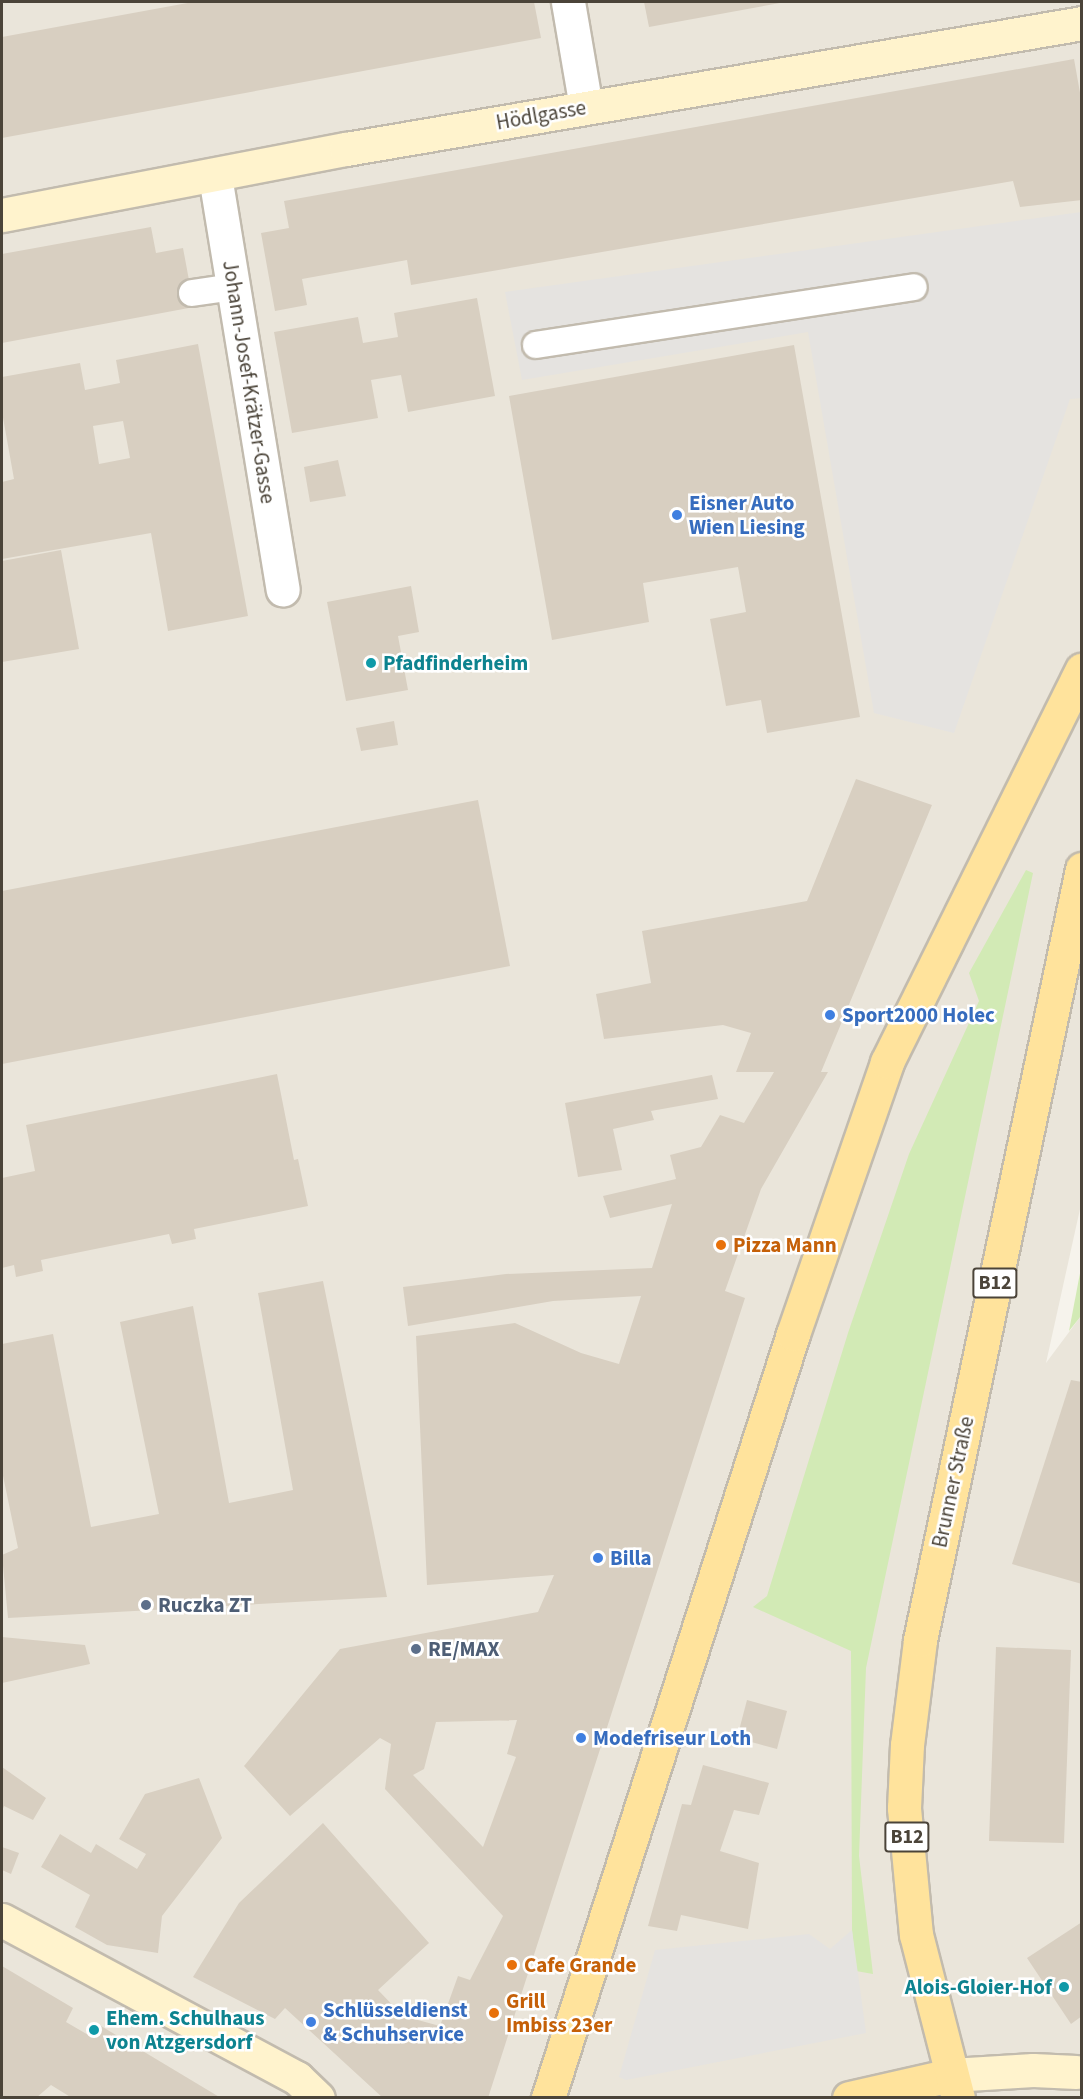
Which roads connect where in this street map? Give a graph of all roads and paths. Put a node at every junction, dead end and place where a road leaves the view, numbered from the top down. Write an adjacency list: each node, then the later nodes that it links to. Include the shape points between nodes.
1 (568, 2): 3 (street)
2 (1082, 23): 3 (street, Hödlgasse)
3 (586, 107): 4 (street, Hödlgasse)
4 (215, 176): 5 (street, Hödlgasse); 7 (street, Johann-Josef-Krätzer-Gasse)
5 (2, 215)
6 (914, 286): 9 (lane)
7 (233, 287): 8 (lane); 10 (street, Johann-Josef-Krätzer-Gasse)
8 (192, 293)
9 (536, 345)
10 (283, 589)
11 (1082, 670): 17 (main road, via 887,1062 793,1334)
12 (1082, 869): 15 (main road, Brunner Straße / B12, via 920,1640 907,1745 904,1808 916,1935)
13 (2, 1920): 16 (street, via 297,2078)
14 (1079, 2071): 15 (street, via 1034,2070); 19 (street)
15 (955, 2086): 18 (main road)
16 (318, 2097)
17 (548, 2097)
18 (849, 2097)
19 (1053, 2097)

